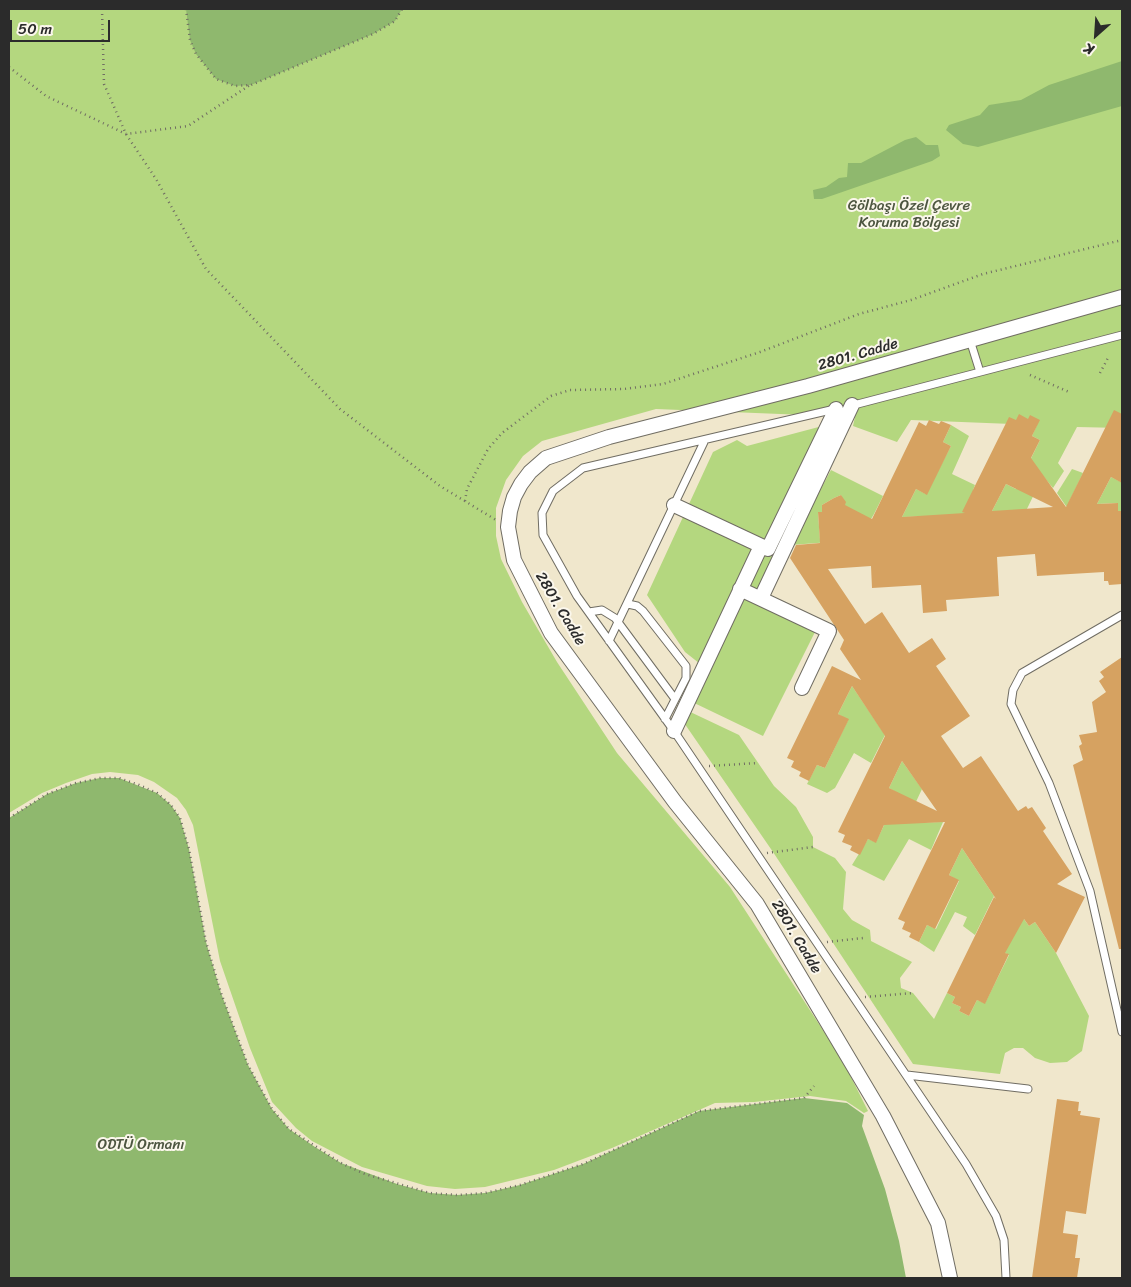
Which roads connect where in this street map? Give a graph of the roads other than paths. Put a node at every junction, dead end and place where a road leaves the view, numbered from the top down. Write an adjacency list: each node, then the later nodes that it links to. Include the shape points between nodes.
1 (1122, 297): 3 (street, 2801. Cadde)
2 (1122, 335): 4 (lane)
3 (970, 340): 4 (lane); 25 (street, 2801. Cadde, via 609,437 546,458 530,472 518,490 508,527 514,560 551,633 675,802 757,904 865,1083 938,1223)
4 (980, 372): 5 (lane)
5 (852, 405): 6 (lane); 10 (street)
6 (836, 409): 7 (lane); 9 (street)
7 (704, 442): 8 (lane); 14 (lane, via 583,468 553,491 542,513 543,535)
8 (674, 505): 9 (street); 13 (lane)
9 (765, 548): 10 (street); 11 (street)
10 (781, 556): 12 (street)
11 (740, 589): 12 (street); 21 (street)
12 (761, 598): 18 (street, via 829,631)
13 (628, 604): 16 (lane); 19 (lane, via 644,611 686,666 688,673)
14 (589, 612): 16 (lane, via 602,610); 17 (lane)
15 (1122, 615): 22 (lane, via 1022,673 1013,690 1011,704 1048,783 1090,891)
16 (618, 622): 17 (lane); 19 (lane)
17 (609, 642): 20 (lane)
18 (802, 688)
19 (675, 699): 20 (lane)
20 (665, 719): 21 (lane)
21 (674, 731): 23 (lane)
22 (1122, 1032)
23 (907, 1076): 24 (lane); 26 (lane, via 966,1164 996,1216 1004,1240)
24 (1028, 1089)
25 (950, 1278)
26 (1006, 1278)

